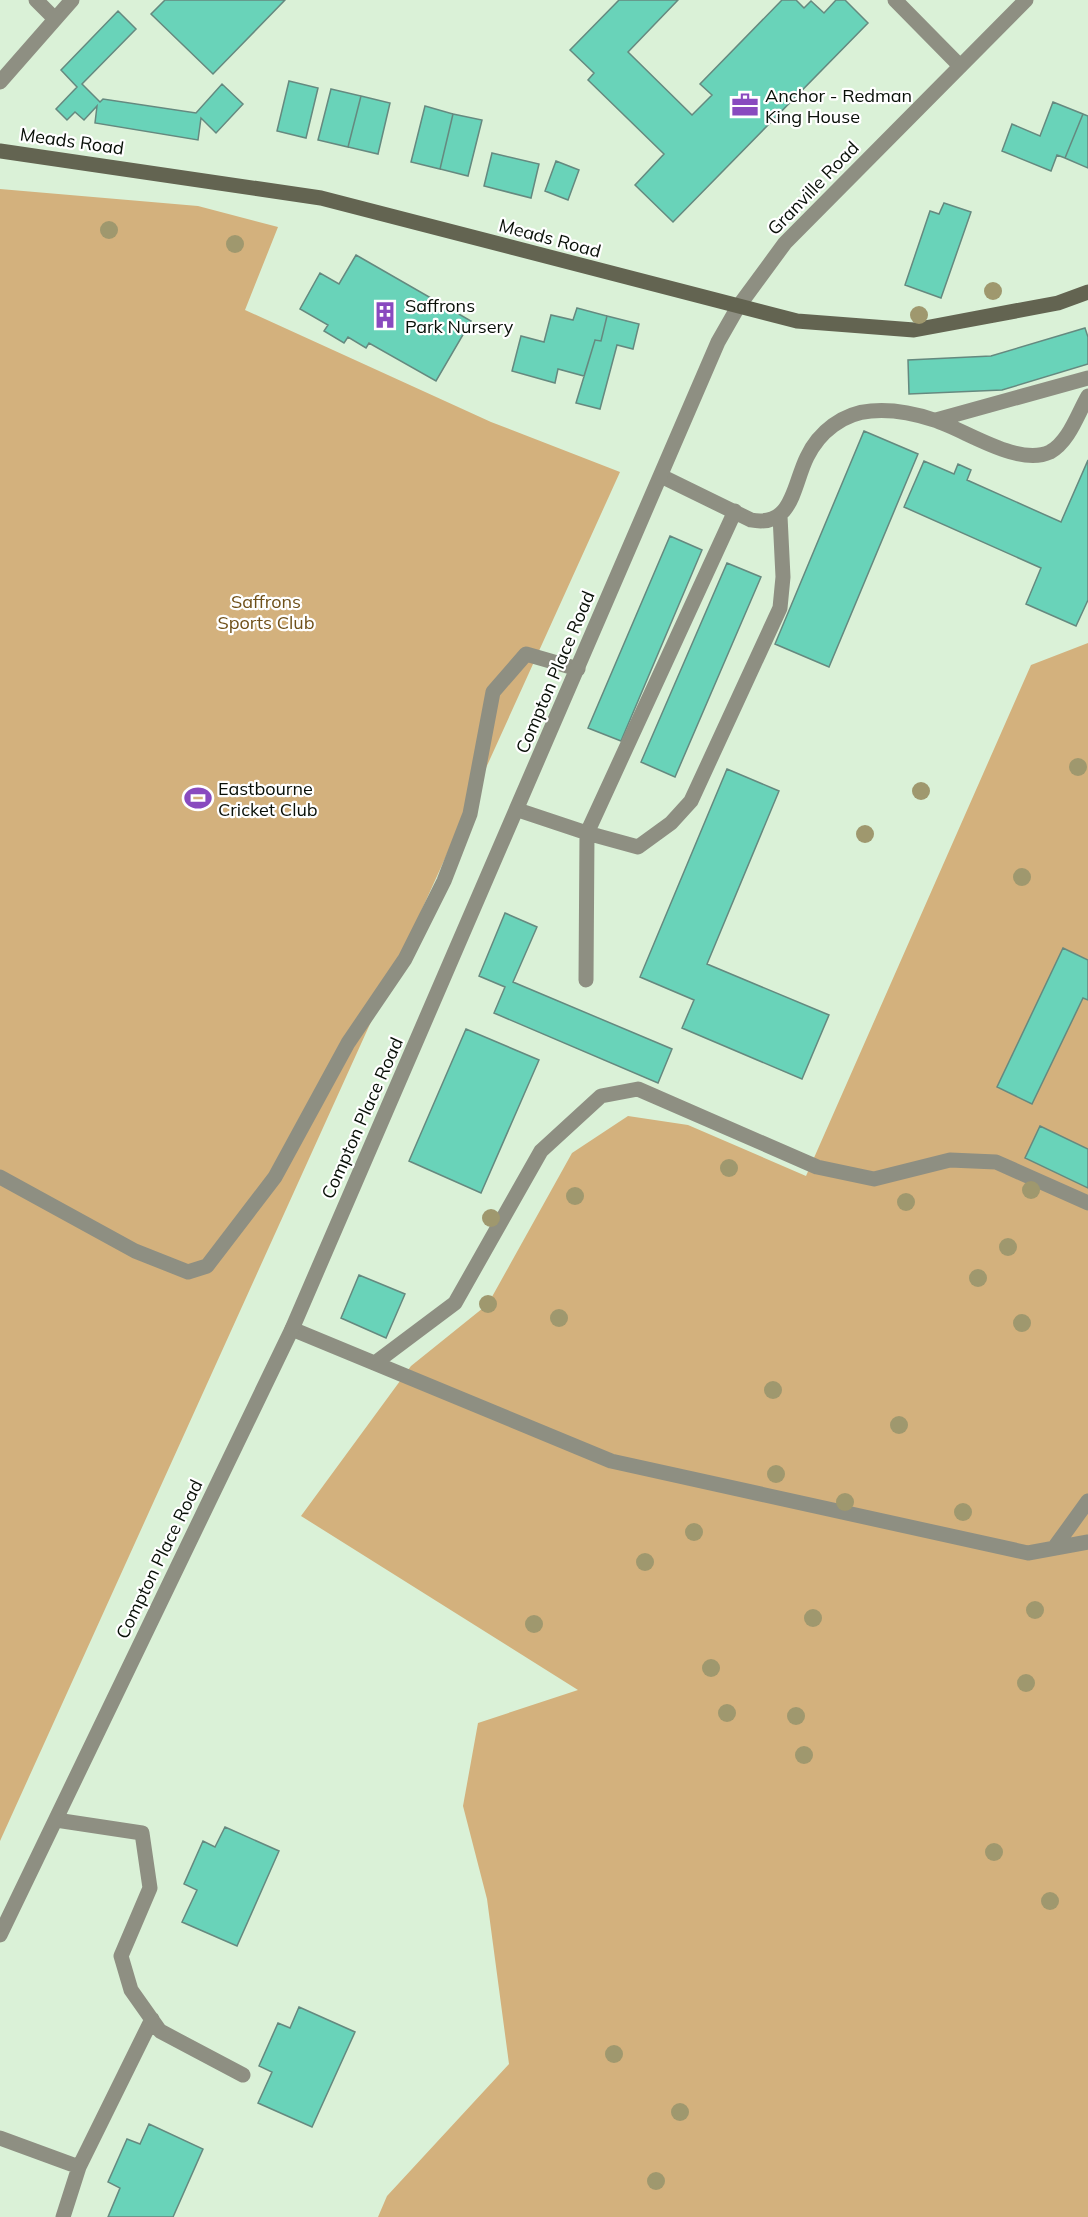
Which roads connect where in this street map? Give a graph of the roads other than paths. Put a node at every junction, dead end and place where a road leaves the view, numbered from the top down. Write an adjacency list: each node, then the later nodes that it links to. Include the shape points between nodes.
1 (36, 0): 5 (street)
2 (72, 0): 5 (street)
3 (895, 0): 6 (street)
4 (1026, 0): 6 (street, Granville Road)
5 (54, 18): 7 (street)
6 (960, 66): 10 (street, Granville Road, via 785,243)
7 (0, 82)
8 (0, 151): 10 (street, Meads Road, via 321,198)
9 (1088, 292): 10 (street, Meads Road, via 1058,303 914,330 797,321)
10 (738, 307): 14 (street, Compton Place Road, via 718,342)
11 (1088, 378): 13 (street)
12 (1088, 396): 13 (street, via 1063,441 1050,452 1029,458)
13 (936, 420): 16 (street, via 903,411 846,416 824,433 808,456 792,498)
14 (661, 476): 15 (street); 17 (street, Compton Place Road)
15 (735, 511): 16 (street, via 765,523); 19 (street)
16 (780, 516): 19 (street, via 780,608 691,801 671,823 638,847)
17 (578, 669): 18 (street, Compton Place Road); 21 (street, via 526,654 493,692 471,814 444,881 405,959 348,1043 275,1177 207,1266 188,1272 135,1251)
18 (518, 810): 19 (street); 23 (street, Compton Place Road)
19 (587, 833): 20 (street)
20 (586, 980)
21 (0, 1178)
22 (1088, 1203): 24 (street, via 996,1162 950,1160 874,1179 817,1167 638,1089 601,1096 542,1151 455,1303)
23 (291, 1329): 24 (street); 28 (street, Compton Place Road)
24 (375, 1363): 27 (street, via 611,1461 1028,1553)
25 (1088, 1501): 27 (street)
26 (1088, 1542): 27 (street)
27 (1054, 1548)
28 (56, 1820): 29 (street, Compton Place Road); 30 (street, via 142,1833 150,1888 121,1956 131,1990)
29 (0, 1935)
30 (152, 2019): 31 (street, via 160,2031); 33 (street)
31 (243, 2075)
32 (0, 2138): 33 (street)
33 (79, 2167): 34 (street)
34 (63, 2217)

